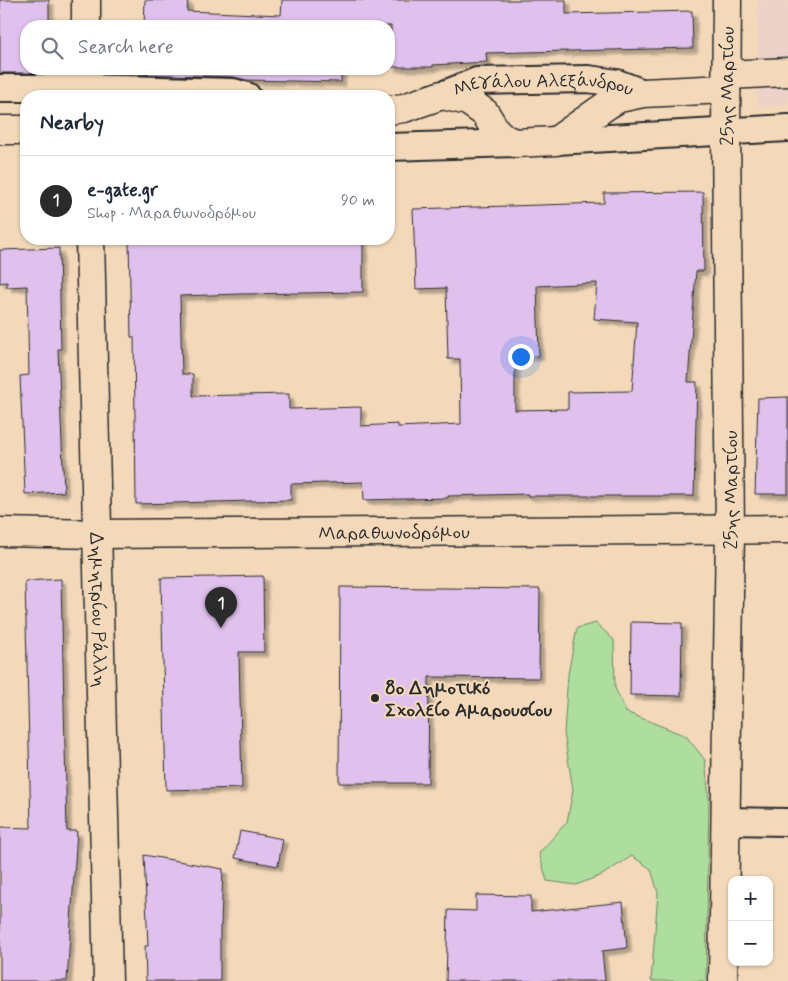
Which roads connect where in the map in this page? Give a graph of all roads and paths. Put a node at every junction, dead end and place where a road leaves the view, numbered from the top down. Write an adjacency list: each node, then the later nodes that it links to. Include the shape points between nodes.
1 (86, 0): 3 (street)
2 (727, 0): 5 (street, 25ης Μαρτίου)
3 (86, 20)
4 (788, 72): 5 (street, Μεγάλου Αλεξάνδρου)
5 (727, 82): 9 (street, Μεγάλου Αλεξάνδρου); 15 (street, 25ης Μαρτίου)
6 (87, 84): 7 (street); 8 (street)
7 (0, 88)
8 (196, 90)
9 (644, 92): 10 (street, Μεγάλου Αλεξάνδρου, via 617,83 579,79 477,81); 16 (street, Μεγάλου Αλεξάνδρου, via 619,98)
10 (442, 95): 11 (street, Μεγάλου Αλεξάνδρου); 17 (street, Μεγάλου Αλεξάνδρου, via 468,100 485,113 501,135)
11 (395, 109)
12 (788, 128): 15 (street)
13 (0, 130): 14 (street)
14 (20, 130)
15 (726, 131): 16 (street); 21 (street, 25ης Μαρτίου)
16 (556, 141): 17 (street)
17 (515, 143): 18 (street)
18 (395, 147)
19 (90, 245): 23 (street, Δημητρίου Ράλλη)
20 (788, 529): 21 (street, Μαραθωνοδρόμου)
21 (730, 530): 23 (street, Μαραθωνοδρόμου); 24 (street, 25ης Μαρτίου)
22 (0, 532): 23 (street, Μαραθωνοδρόμου)
23 (97, 534): 26 (street, Δημητρίου Ράλλη)
24 (726, 821): 25 (street); 27 (street, 25ης Μαρτίου)
25 (788, 822)
26 (108, 981)
27 (723, 981)

